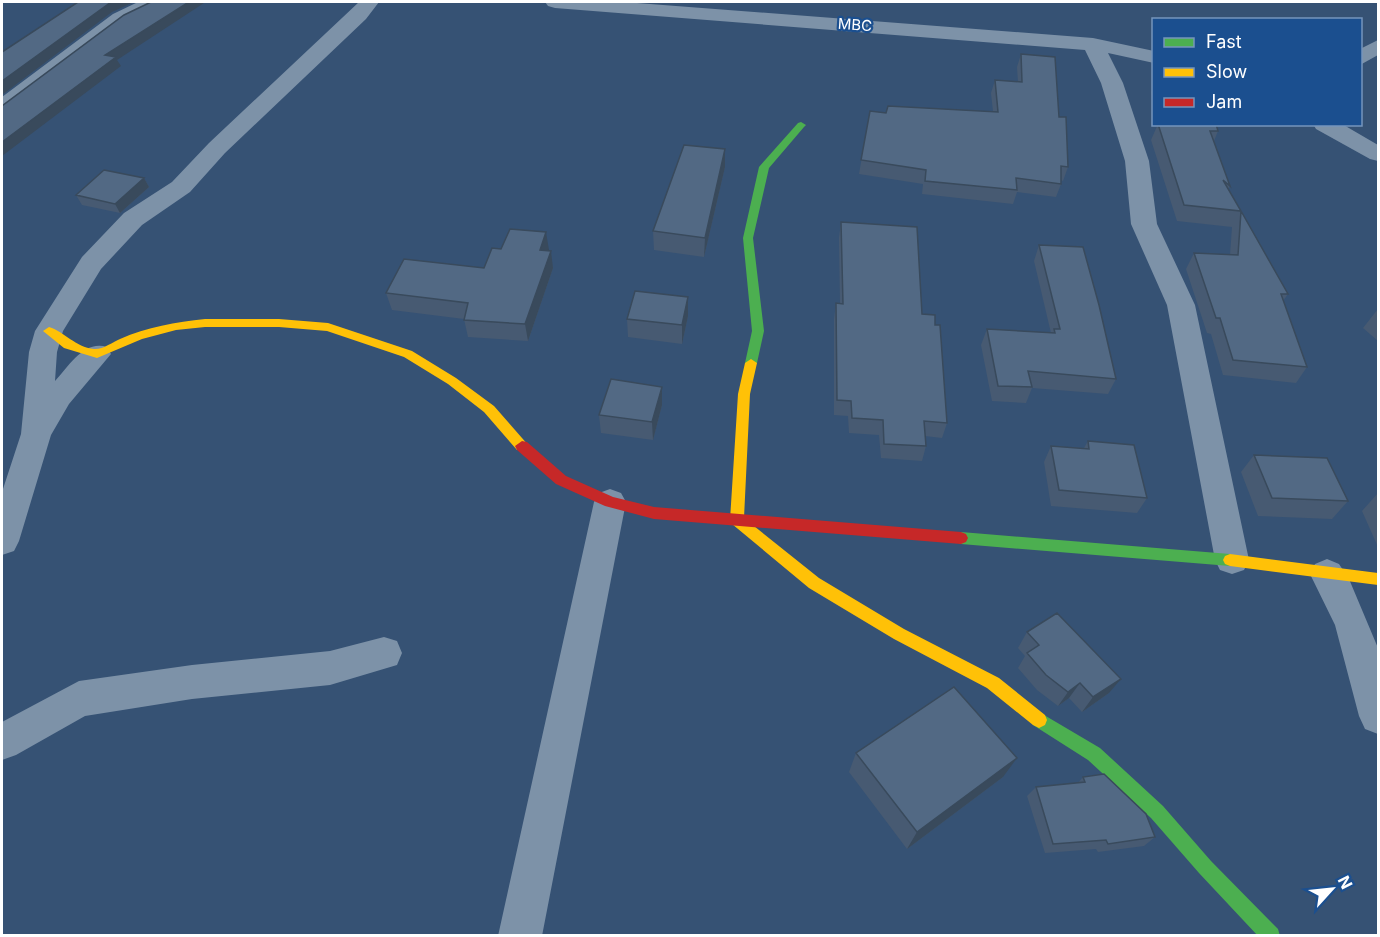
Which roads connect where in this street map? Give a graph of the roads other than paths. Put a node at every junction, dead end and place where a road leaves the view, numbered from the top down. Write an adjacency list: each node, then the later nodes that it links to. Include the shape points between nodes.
1 (152, 2): 8 (street, via 120,18)
2 (369, 2): 12 (street, via 217,147 181,187 112,238 91,263)
3 (555, 2): 4 (street, MBC, via 861,18)
4 (1093, 44): 6 (street, MBC); 18 (street, via 1112,83 1132,141 1142,188 1144,224 1181,305)
5 (1378, 46): 7 (street)
6 (1152, 57)
7 (1362, 58)
8 (2, 107)
9 (801, 125): 16 (street, via 764,167 748,238 758,331 744,394)
10 (1328, 126): 11 (street)
11 (1378, 154)
12 (49, 331): 13 (street, via 68,345); 14 (street, via 43,352)
13 (97, 354): 14 (street, via 59,396); 15 (street, via 138,336 176,326 243,322 328,327 408,354 452,381 489,409 519,443 561,480)
14 (36, 434): 17 (street)
15 (610, 502): 16 (street, via 654,513); 24 (street)
16 (737, 520): 18 (street); 25 (street, via 814,583 993,683 1049,727 1094,754 1157,812)
17 (2, 541)
18 (1232, 560): 19 (street)
19 (1327, 574): 20 (street); 22 (street, via 1339,592 1367,669)
20 (1378, 579)
21 (384, 652): 23 (street, via 330,668 192,682 79,699)
22 (1378, 716)
23 (2, 742)
24 (520, 936)
25 (1271, 936)

